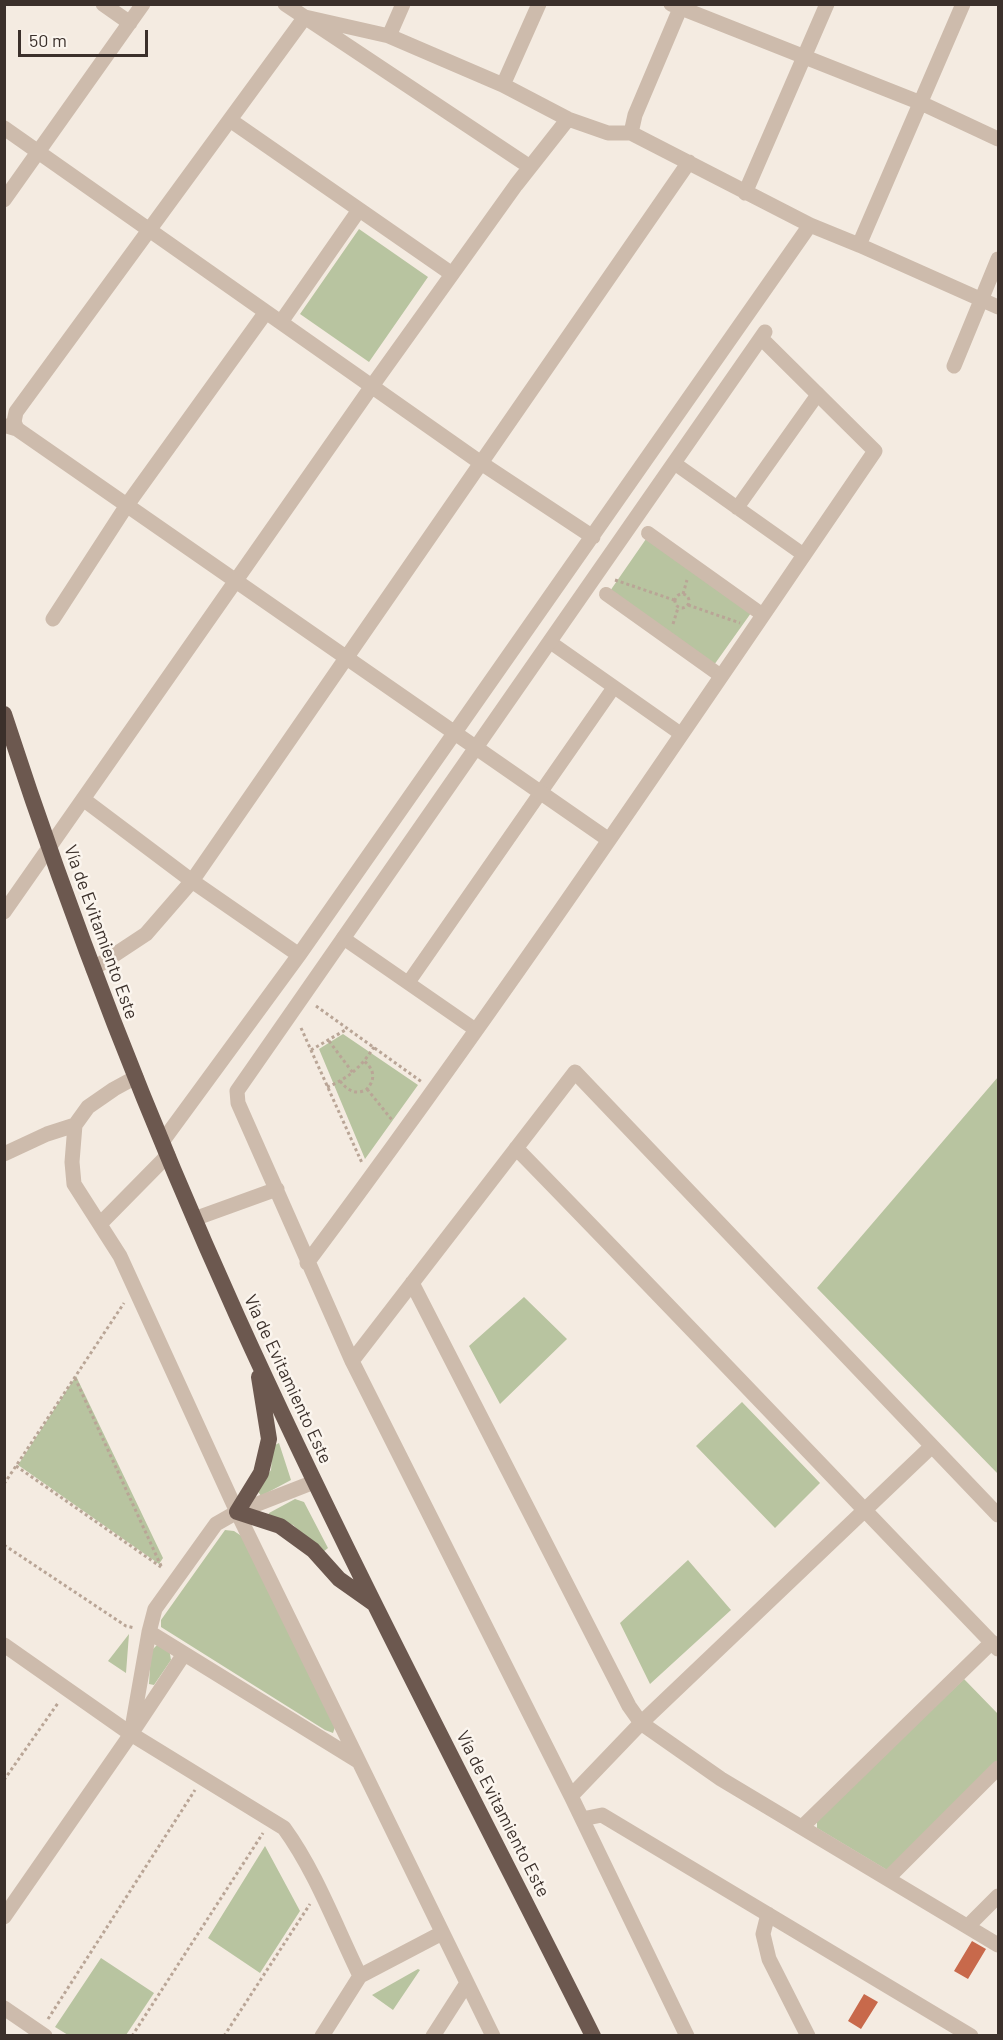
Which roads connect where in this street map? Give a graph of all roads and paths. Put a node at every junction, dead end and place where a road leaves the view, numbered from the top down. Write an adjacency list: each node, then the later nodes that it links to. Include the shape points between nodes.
1 (103, 4): 10 (street)
2 (142, 4): 10 (street)
3 (285, 4): 9 (street)
4 (403, 4): 11 (street)
5 (539, 4): 13 (street)
6 (827, 4): 12 (street)
7 (963, 4): 14 (street)
8 (678, 6): 12 (street); 18 (street)
9 (305, 17): 11 (street); 15 (street); 22 (street)
10 (130, 23): 20 (street)
11 (389, 36): 13 (street)
12 (805, 58): 14 (street); 23 (street)
13 (503, 85): 16 (street)
14 (921, 103): 19 (street); 28 (street)
15 (230, 120): 25 (street); 27 (street)
16 (567, 120): 18 (street, via 608,133); 22 (street)
17 (4, 128): 20 (street)
18 (631, 133): 21 (street)
19 (999, 139)
20 (39, 152): 24 (street); 27 (street)
21 (689, 162): 23 (street); 39 (street)
22 (530, 167): 30 (street)
23 (745, 193): 26 (street)
24 (4, 200)
25 (359, 210): 30 (street); 34 (street)
26 (810, 225): 28 (street); 44 (street)
27 (150, 230): 33 (street); 38 (street, via 16,412)
28 (859, 245): 31 (street)
29 (999, 259): 31 (street)
30 (452, 274): 36 (street)
31 (981, 300): 32 (street); 35 (street)
32 (999, 307)
33 (266, 312): 34 (street); 41 (street)
34 (280, 322): 36 (street)
35 (954, 366)
36 (372, 386): 39 (street); 47 (street)
37 (818, 394): 40 (street, via 763,335); 42 (street); 45 (street, via 875,451)
38 (11, 427): 41 (street)
39 (481, 463): 44 (street); 55 (street)
40 (674, 463): 42 (street); 54 (street)
41 (127, 505): 47 (street); 52 (street)
42 (737, 508): 45 (street)
43 (648, 533): 51 (street)
44 (592, 537): 59 (street)
45 (804, 555): 51 (street)
46 (615, 580): 49 (path)
47 (237, 582): 55 (street); 63 (street)
48 (606, 594): 56 (street)
49 (674, 600): 50 (path, via 680,609); 50 (path, via 685,595)
50 (688, 605): 53 (path)
51 (763, 615): 56 (street)
52 (53, 619)
53 (746, 625)
54 (550, 642): 57 (street); 61 (street)
55 (346, 657): 59 (street); 66 (street)
56 (721, 676): 60 (street)
57 (614, 687): 60 (street); 62 (street)
58 (4, 714): 65 (highway, Vía de Evitamiento Este)
59 (453, 732): 61 (street); 69 (street)
60 (681, 734): 64 (street)
61 (476, 748): 62 (street); 68 (street)
62 (540, 793): 64 (street); 71 (street)
63 (83, 799): 65 (street); 66 (street)
64 (609, 840): 75 (street)
65 (49, 847): 67 (street); 70 (highway, Vía de Evitamiento Este)
66 (192, 881): 69 (street); 70 (street, via 146,934)
67 (6, 902)
68 (343, 938): 71 (street); 92 (street, via 237,1091 238,1103)
69 (299, 955): 89 (street)
70 (93, 969): 81 (highway, Vía de Evitamiento Este)
71 (408, 983): 75 (street)
72 (316, 1006): 74 (path)
73 (301, 1028): 78 (path)
74 (347, 1029): 76 (path); 77 (path)
75 (476, 1030): 85 (street)
76 (328, 1041): 78 (path); 80 (path)
77 (374, 1047): 79 (path); 85 (path)
78 (311, 1050): 83 (path)
79 (364, 1061): 80 (path); 84 (path, via 371,1066 373,1076)
80 (353, 1073): 82 (path)
81 (136, 1077): 87 (street, via 88,1107); 89 (highway, Vía de Evitamiento Este)
82 (340, 1081): 83 (path); 84 (path, via 350,1091)
83 (327, 1087): 91 (path)
84 (367, 1089): 86 (path)
85 (434, 1090): 91 (street)
86 (394, 1122)
87 (75, 1125): 90 (street); 94 (street, via 75,1184)
88 (516, 1148): 96 (street); 101 (street, via 575,1072); 105 (street)
89 (165, 1149): 93 (highway, Vía de Evitamiento Este); 94 (street)
90 (4, 1154)
91 (369, 1179): 95 (street)
92 (277, 1189): 93 (street); 95 (street)
93 (195, 1220): 98 (highway, Vía de Evitamiento Este)
94 (100, 1224): 97 (street)
95 (307, 1263): 99 (street)
96 (412, 1283): 99 (street); 117 (street)
97 (134, 1288): 100 (path); 106 (street)
98 (256, 1359): 103 (highway, Vía de Evitamiento Este); 106 (highway, via 269,1439 261,1473)
99 (352, 1362): 123 (street)
100 (75, 1378): 102 (path); 109 (path)
101 (932, 1446): 105 (street); 107 (street)
102 (16, 1467): 104 (path); 109 (path)
103 (314, 1482): 106 (street); 111 (highway, Vía de Evitamiento Este)
104 (4, 1484)
105 (864, 1510): 114 (street); 117 (street)
106 (237, 1512): 110 (street, via 216,1524); 111 (highway, via 280,1526 313,1550 339,1579); 119 (street)
107 (999, 1515)
108 (4, 1545): 112 (path, via 126,1626)
109 (162, 1568): 110 (path)
110 (177, 1579): 112 (street, via 154,1609)
111 (375, 1604): 144 (highway, Vía de Evitamiento Este)
112 (149, 1632): 115 (street); 118 (street)
113 (4, 1645): 116 (street)
114 (995, 1646): 126 (street)
115 (184, 1653): 118 (street); 119 (street)
116 (67, 1689): 118 (street); 122 (path)
117 (641, 1723): 123 (street); 126 (street, via 721,1779)
118 (131, 1734): 121 (street); 131 (street)
119 (359, 1762): 133 (street)
120 (999, 1768): 127 (street)
121 (203, 1778): 125 (street); 138 (path)
122 (4, 1780)
123 (571, 1796): 124 (street)
124 (582, 1819): 130 (street, via 602,1815); 145 (street)
125 (271, 1820): 128 (street, via 284,1828 294,1842); 139 (path)
126 (802, 1827): 127 (street)
127 (888, 1878): 132 (street)
128 (319, 1890): 135 (street); 140 (path)
129 (999, 1896): 132 (street)
130 (768, 1914): 146 (street, via 763,1934 769,1959); 147 (street)
131 (4, 1917)
132 (968, 1926): 134 (street)
133 (442, 1933): 135 (street); 136 (street)
134 (999, 1945)
135 (360, 1976): 141 (street)
136 (467, 1983): 142 (street); 143 (street)
137 (4, 2008): 138 (street)
138 (42, 2034)
139 (132, 2036)
140 (224, 2036)
141 (322, 2036)
142 (433, 2036)
143 (493, 2036)
144 (593, 2036)
145 (687, 2036)
146 (808, 2036)
147 (971, 2036)

